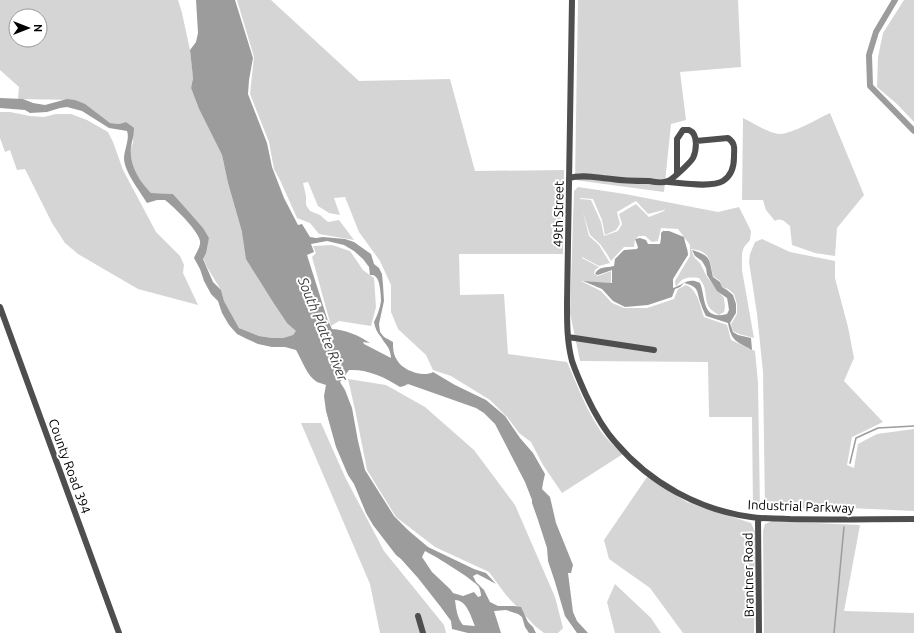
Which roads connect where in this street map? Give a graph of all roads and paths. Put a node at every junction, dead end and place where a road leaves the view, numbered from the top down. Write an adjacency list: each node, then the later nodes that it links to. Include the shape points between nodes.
1 (572, 0): 4 (street, 49th Street)
2 (696, 141): 3 (street, via 692,160); 3 (street, via 694,134 689,130 683,130 677,139); 5 (street, via 728,138 733,141 734,162 731,173 716,184 690,185)
3 (677, 174): 5 (street)
4 (569, 178): 5 (street, via 592,176); 7 (street, 49th Street)
5 (668, 182)
6 (0, 307): 13 (street, County Road 394)
7 (568, 337): 8 (street); 9 (street, 49th Street, via 578,377)
8 (654, 350)
9 (601, 422): 10 (street, Industrial Parkway, via 615,443 631,459 664,485 714,509)
10 (758, 518): 11 (street, Industrial Parkway); 15 (street, Brantner Road)
11 (914, 519)
12 (418, 616): 14 (street)
13 (119, 633)
14 (423, 633)
15 (759, 633)

